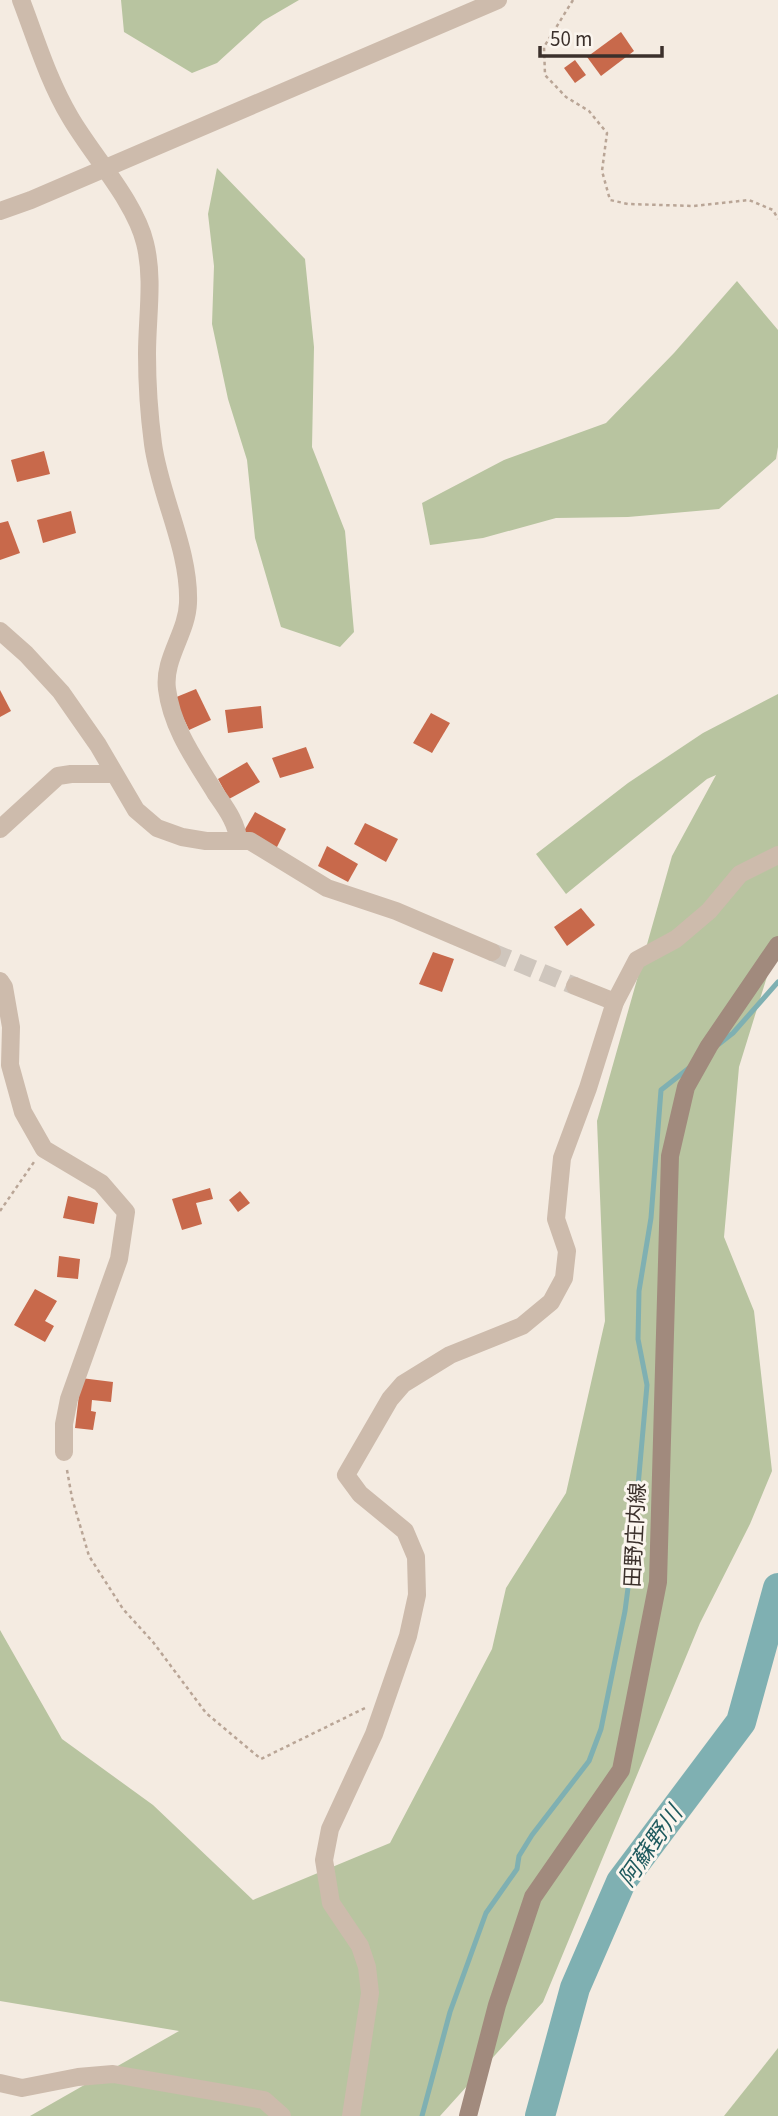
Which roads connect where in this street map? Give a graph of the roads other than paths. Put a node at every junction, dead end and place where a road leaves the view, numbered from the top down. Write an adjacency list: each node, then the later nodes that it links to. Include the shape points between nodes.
1 (21, 0): 3 (street, via 62,103)
2 (498, 0): 3 (street)
3 (104, 169): 4 (street); 8 (street, via 135,221 148,258 147,355 153,444 184,565 188,605 167,673 167,689 173,718 237,830)
4 (0, 211)
5 (0, 631): 6 (street, via 61,692)
6 (113, 774): 7 (street, via 58,776); 8 (street, via 136,810 156,828 206,841)
7 (0, 829)
8 (238, 841): 11 (street, via 258,845 327,888 396,911)
9 (778, 855): 14 (street, via 740,874 684,932 637,960)
10 (777, 950): 19 (main road, 田野庄内線, via 709,1046 686,1087 670,1156 658,1581 621,1770 533,1897 497,2005)
11 (492, 952)
12 (0, 981): 15 (street, via 11,1027 10,1065 23,1112 44,1149 101,1183 125,1212 119,1259 69,1399)
13 (575, 986): 14 (street)
14 (615, 1002): 18 (street, via 562,1158 556,1219 567,1251 565,1278 551,1302 522,1326 450,1355 403,1384 346,1475 360,1494 405,1531 416,1557 417,1595 387,1697 330,1829 324,1860 331,1903 360,1947 370,1993)
15 (64, 1452)
16 (0, 2083): 17 (street, via 22,2088 113,2074 264,2100)
17 (282, 2116)
18 (351, 2116)
19 (468, 2116)

